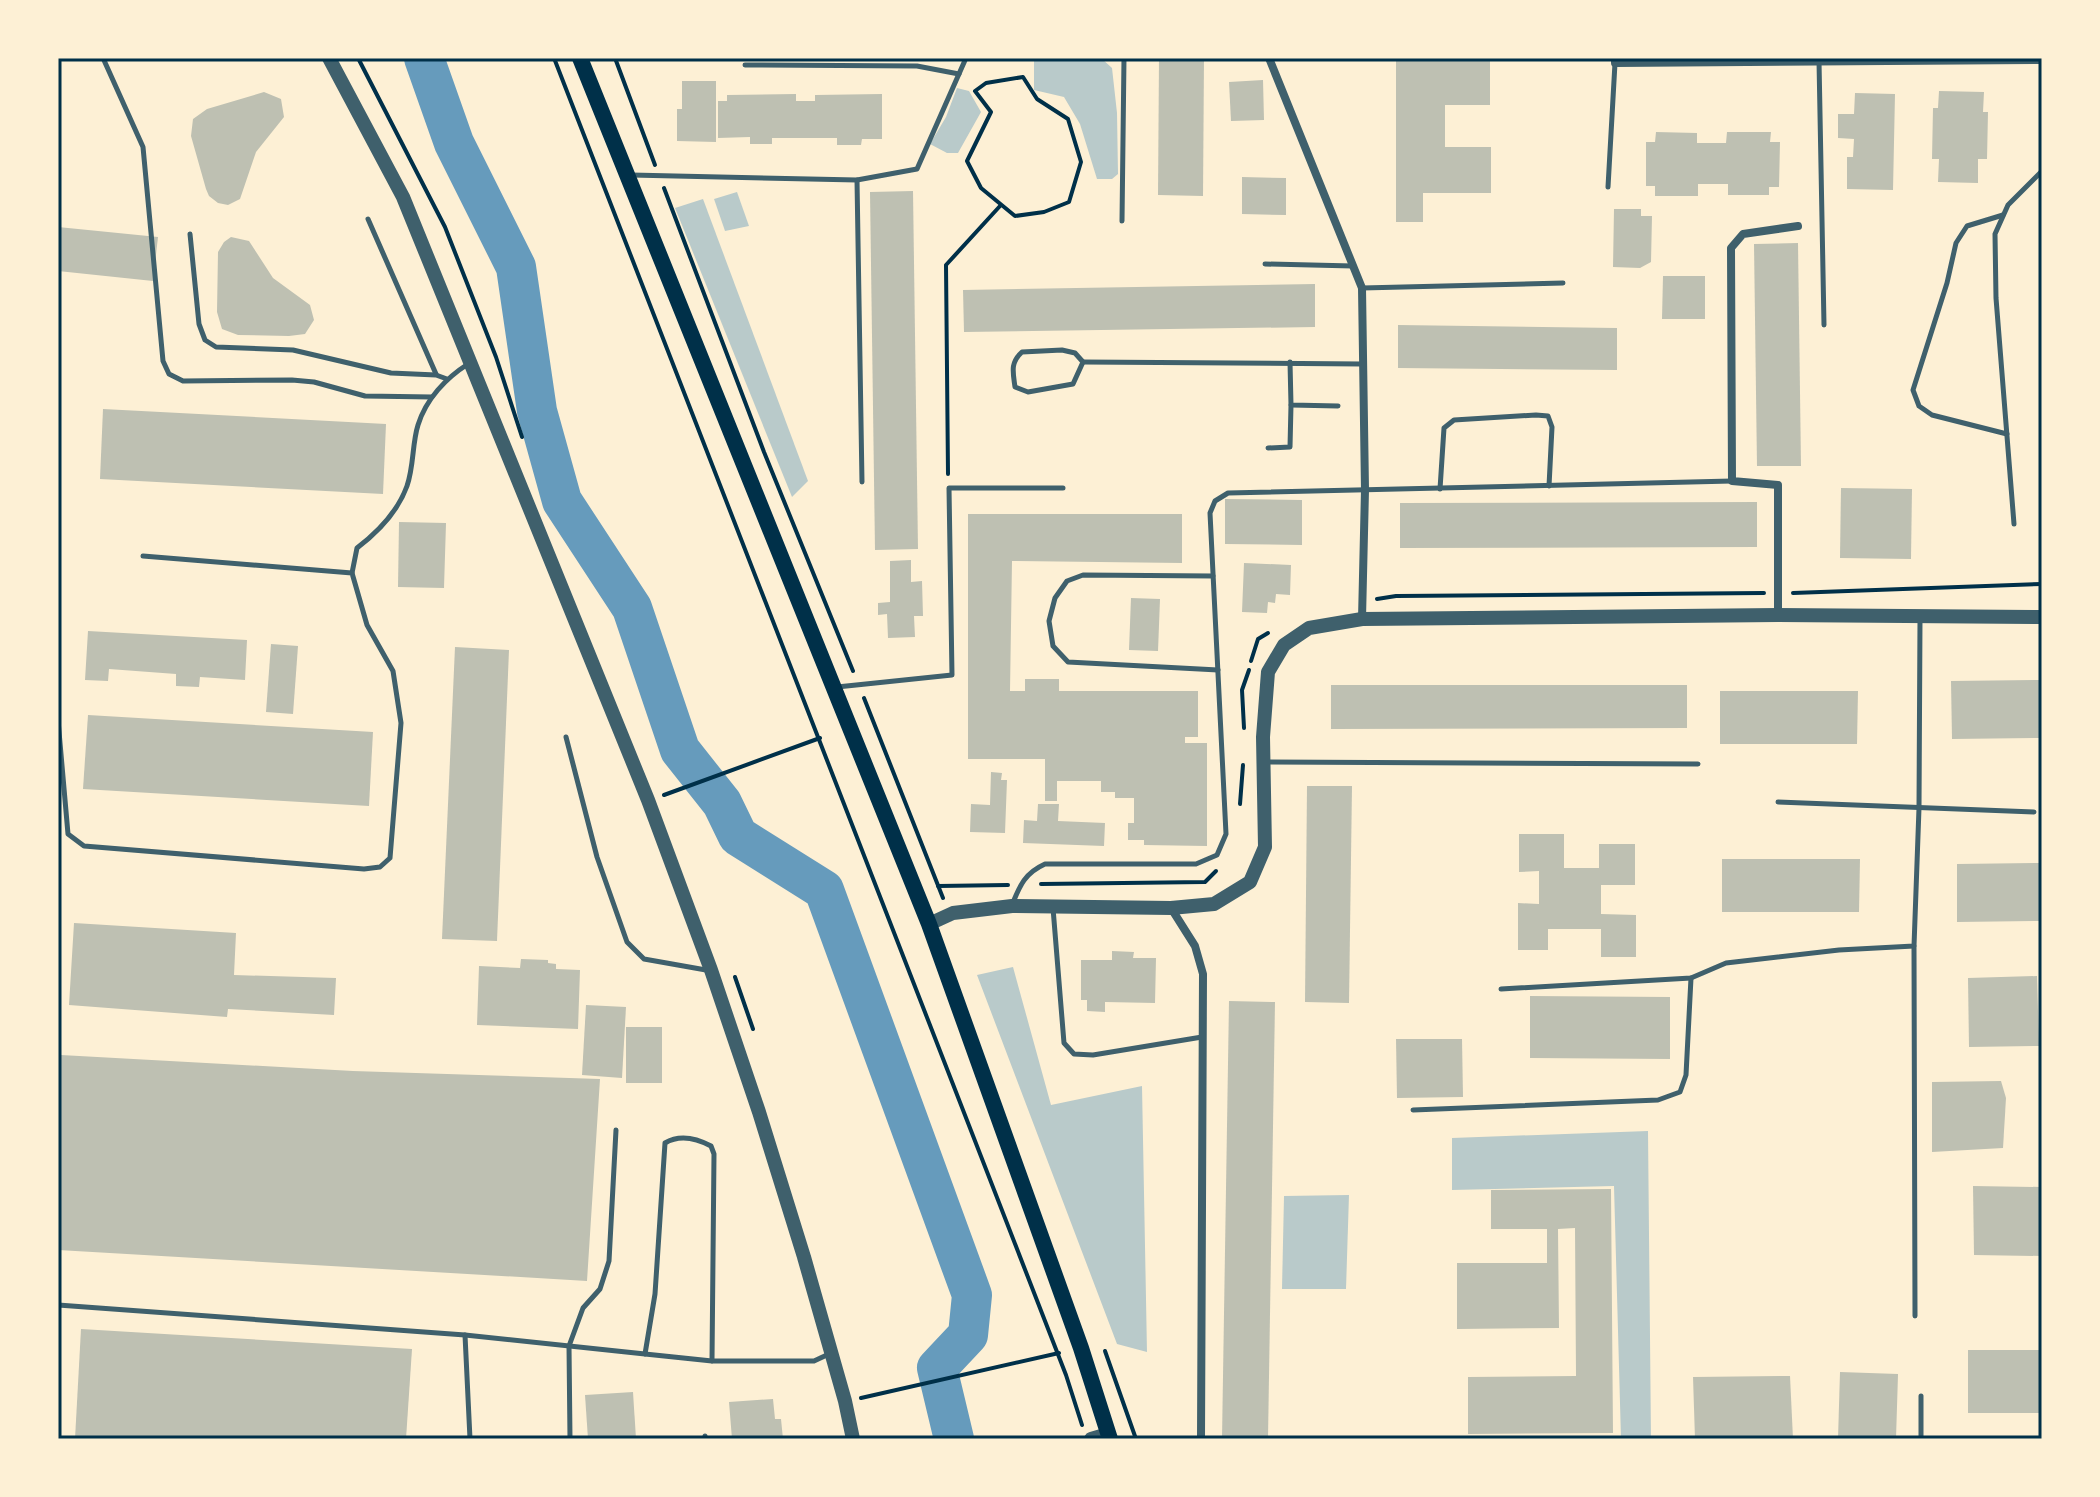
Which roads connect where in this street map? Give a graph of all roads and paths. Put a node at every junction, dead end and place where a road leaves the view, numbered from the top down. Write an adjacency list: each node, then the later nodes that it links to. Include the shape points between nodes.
1 (103, 58): 38 (lane, via 143,147 163,361 169,374 183,381 292,380 365,396)
2 (329, 58): 34 (street, via 403,197)
3 (554, 58): 67 (path)
4 (580, 58): 18 (main road)
5 (852, 58): 15 (lane)
6 (966, 58): 16 (lane)
7 (1124, 58): 24 (lane)
8 (1269, 58): 28 (street)
9 (1907, 59): 11 (street); 12 (street)
10 (1615, 60): 11 (street); 20 (lane)
11 (1819, 60): 31 (lane)
12 (2042, 60)
13 (780, 62): 14 (lane); 15 (lane)
14 (745, 65)
15 (852, 66): 16 (lane, via 917,66)
16 (959, 74): 19 (lane, via 917,169)
17 (2042, 171): 22 (lane)
18 (626, 175): 19 (lane); 63 (main road)
19 (857, 180): 44 (lane)
20 (1608, 187)
21 (1000, 206): 21 (path, via 981,188 967,161 991,112 975,91 986,83 1023,77 1037,99 1068,119 1081,162 1069,202 1015,216); 46 (path, via 946,265)
22 (2003, 215): 41 (lane, via 1995,234 1996,298); 41 (lane, via 1967,226 1956,243 1913,390 1919,406 1932,415)
23 (368, 219): 36 (lane)
24 (1122, 221)
25 (1798, 226): 43 (street, via 1743,234 1731,248)
26 (190, 234): 36 (lane, via 199,324 205,340 216,347 293,350 391,373)
27 (1265, 264): 28 (lane)
28 (1354, 267): 30 (street)
29 (1563, 283): 30 (lane)
30 (1362, 288): 35 (street)
31 (1824, 325)
32 (1083, 362): 32 (lane, via 1062,350 1022,352 1012,367 1015,387 1028,392 1073,384); 33 (lane)
33 (1290, 362): 35 (lane); 39 (lane)
34 (469, 363): 37 (lane); 71 (street)
35 (1364, 364): 49 (street)
36 (436, 375): 37 (lane)
37 (447, 379): 38 (lane)
38 (432, 397): 52 (lane, via 418,425 407,487 389,518 357,548)
39 (1291, 405): 40 (lane); 42 (lane, via 1290,447)
40 (1338, 406)
41 (2007, 434): 50 (lane)
42 (1268, 448)
43 (1732, 481): 45 (lane); 55 (street, via 1778,485)
44 (862, 482)
45 (1549, 486): 48 (lane); 48 (lane, via 1552,427 1548,416 1536,415 1454,420 1444,428)
46 (949, 488): 47 (lane); 63 (lane, via 952,675)
47 (1063, 488)
48 (1440, 489): 49 (lane)
49 (1365, 490): 53 (lane, via 1228,493 1215,501 1210,513); 56 (street)
50 (2014, 524)
51 (143, 556): 52 (lane)
52 (352, 573): 64 (lane, via 367,625 393,671 401,723 390,858 380,867 84,846 68,834)
53 (1213, 576): 62 (lane); 62 (lane, via 1083,575 1067,581 1049,621 1053,646 1068,662)
54 (2042, 584): 55 (path)
55 (1778, 593): 56 (path); 57 (street)
56 (1363, 600): 60 (street)
57 (1778, 615): 59 (street); 60 (street)
58 (2042, 617): 59 (street)
59 (1920, 618): 73 (lane)
60 (1362, 619): 69 (street, via 1309,628 1284,645 1268,672)
61 (1271, 631): 66 (path, via 1258,639 1242,690)
62 (1218, 670): 77 (lane, via 1226,834 1217,855 1196,864 1045,864)
63 (832, 687): 82 (main road)
64 (58, 720)
65 (566, 737): 84 (lane, via 597,857 627,942 644,959)
66 (1244, 737)
67 (820, 738): 71 (path); 100 (path)
68 (1244, 752): 74 (path)
69 (1264, 762): 70 (lane); 81 (street, via 1265,847 1250,882 1214,904)
70 (1698, 764)
71 (648, 800): 84 (street)
72 (1778, 802): 73 (lane)
73 (1919, 808): 75 (lane); 83 (lane)
74 (1240, 809)
75 (2034, 812)
76 (1226, 862): 77 (path, via 1205,882)
77 (1020, 884): 78 (path); 79 (lane)
78 (938, 886)
79 (1012, 906): 80 (street); 82 (street, via 953,913)
80 (1053, 906): 81 (street); 87 (lane, via 1064,1043 1074,1054)
81 (1171, 908): 87 (street, via 1195,946 1203,974)
82 (929, 924): 94 (main road)
83 (1914, 946): 85 (lane, via 1726,963); 91 (lane)
84 (711, 970): 96 (street, via 773,1156)
85 (1691, 978): 86 (lane); 88 (lane, via 1686,1075 1680,1092 1658,1100)
86 (1501, 989)
87 (1202, 1037): 105 (street)
88 (1413, 1110)
89 (616, 1130): 93 (lane, via 609,1261)
90 (58, 1305): 92 (lane)
91 (1915, 1316)
92 (465, 1335): 93 (lane); 102 (lane)
93 (569, 1346): 95 (lane); 103 (lane)
94 (1081, 1348): 99 (path); 101 (main road)
95 (645, 1354): 97 (lane); 97 (lane, via 655,1294 665,1143 685,1138 701,1140 714,1154)
96 (829, 1354): 97 (lane, via 814,1361); 99 (street)
97 (712, 1361)
98 (1921, 1396): 106 (lane)
99 (845, 1401): 104 (street)
100 (1087, 1433): 101 (street)
101 (1109, 1436)
102 (470, 1439)
103 (570, 1439)
104 (853, 1439)
105 (1201, 1439)
106 (1921, 1439)

